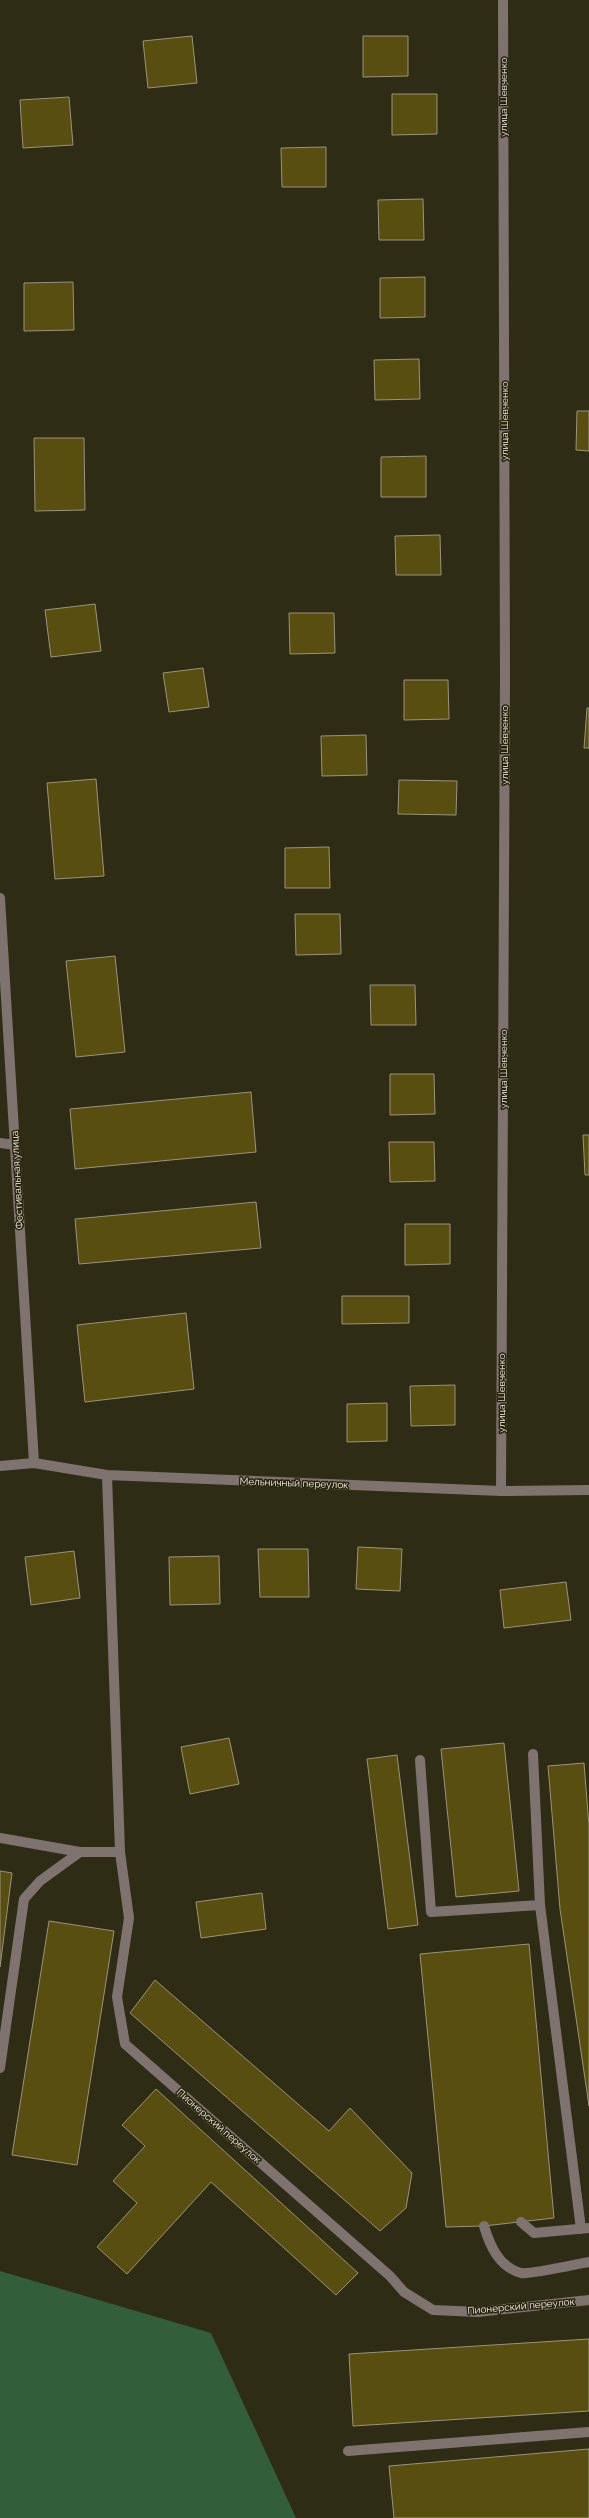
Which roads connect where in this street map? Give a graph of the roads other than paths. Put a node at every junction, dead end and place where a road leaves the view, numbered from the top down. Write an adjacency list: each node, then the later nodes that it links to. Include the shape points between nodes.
1 (503, 0): 9 (street, улица Шевченко, via 505,685)
2 (0, 898): 4 (street, Фестивальная улица)
3 (0, 1143): 4 (street)
4 (14, 1145): 5 (street, Фестивальная улица)
5 (34, 1463): 6 (street, Мельничный переулок); 7 (street, Мельничный переулок)
6 (0, 1466)
7 (107, 1475): 9 (street, Мельничный переулок); 14 (street, Пионерский переулок)
8 (589, 1490): 9 (street, Мельничный переулок)
9 (501, 1491)
10 (533, 1754): 15 (street)
11 (420, 1760): 15 (street, via 431,1912)
12 (0, 1838): 13 (street)
13 (80, 1852): 14 (street); 16 (street, via 40,1881 24,1900)
14 (120, 1852): 21 (street, Пионерский переулок, via 129,1918 117,1997 125,2044 390,2276 404,2292 433,2310 478,2312)
15 (540, 1905): 19 (street)
16 (0, 2068)
17 (521, 2222): 19 (street, via 534,2233)
18 (484, 2226): 20 (street, via 489,2245 500,2260 522,2273)
19 (585, 2228)
20 (589, 2262)
21 (589, 2300)
22 (589, 2432): 23 (street)
23 (348, 2451)

